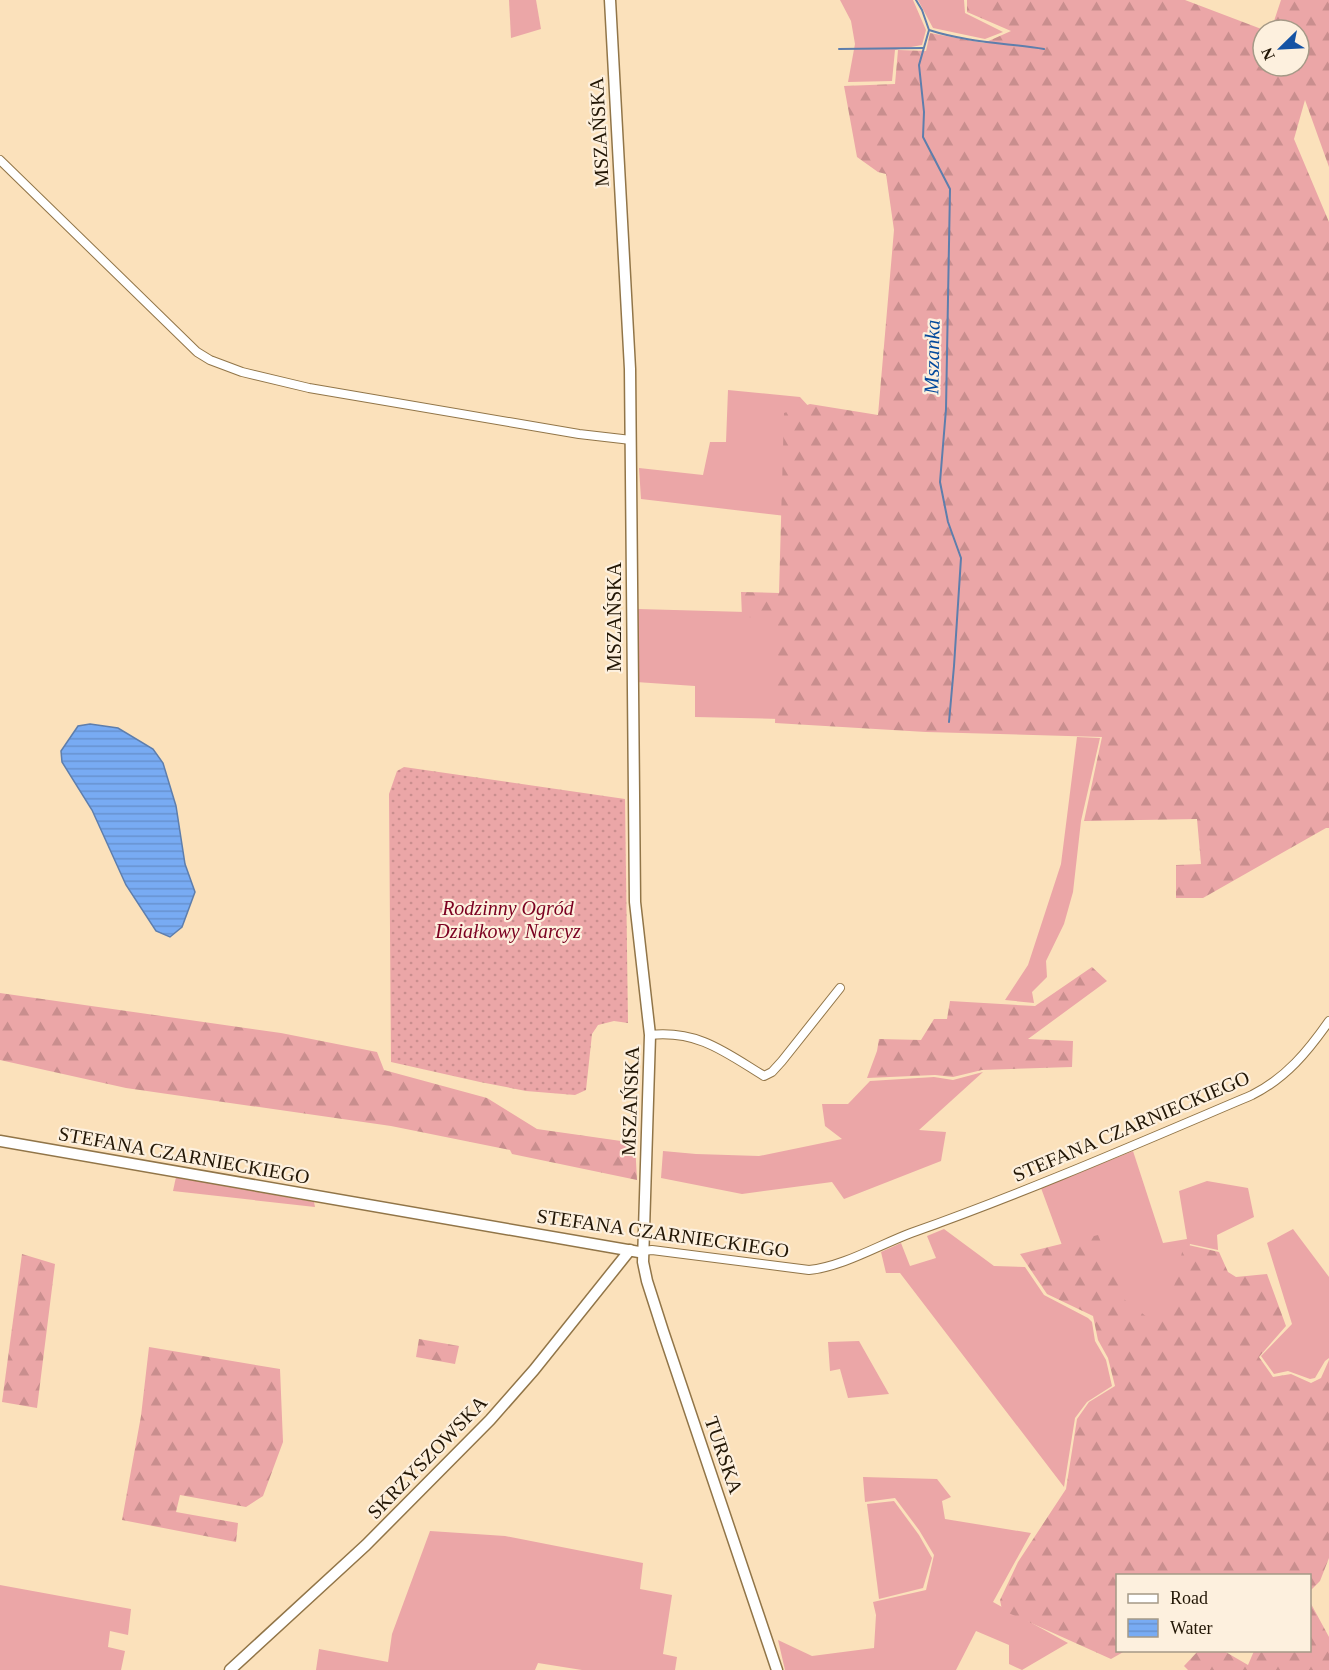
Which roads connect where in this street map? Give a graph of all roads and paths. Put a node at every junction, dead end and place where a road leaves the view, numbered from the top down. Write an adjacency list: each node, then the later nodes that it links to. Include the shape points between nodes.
1 (610, 0): 3 (street, MSZAŃSKA)
2 (0, 160): 3 (street, via 197,352 210,360 309,388)
3 (631, 440): 6 (street, MSZAŃSKA, via 635,902)
4 (840, 987): 6 (street, via 782,1061 764,1076 717,1047 690,1036)
5 (1329, 1021): 9 (street, STEFANA CZARNIECKIEGO, via 1287,1072 1252,1095 1132,1147 831,1266 809,1270)
6 (650, 1035): 9 (street, MSZAŃSKA)
7 (0, 1141): 8 (street, STEFANA CZARNIECKIEGO)
8 (630, 1250): 9 (street, STEFANA CZARNIECKIEGO); 10 (street, SKRZYSZOWSKA, via 490,1420 366,1545)
9 (643, 1251): 11 (street, TURSKA, via 647,1281)
10 (230, 1670)
11 (777, 1670)

